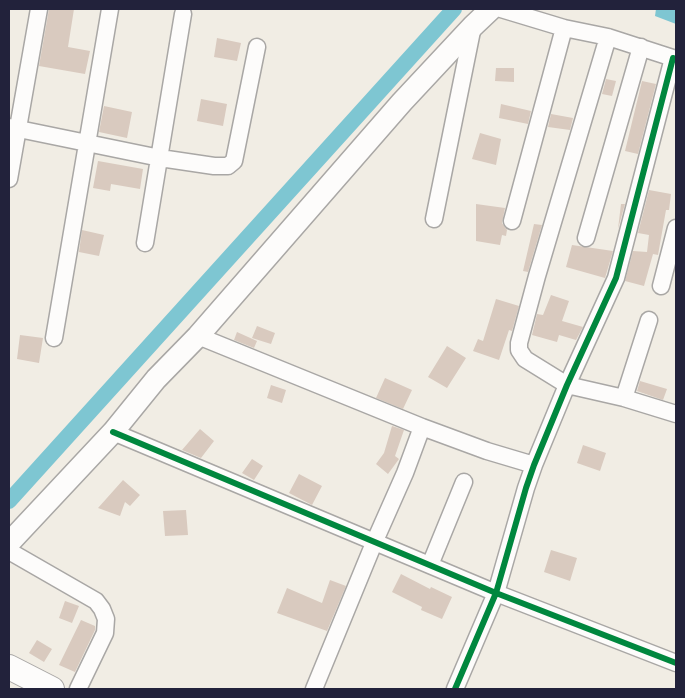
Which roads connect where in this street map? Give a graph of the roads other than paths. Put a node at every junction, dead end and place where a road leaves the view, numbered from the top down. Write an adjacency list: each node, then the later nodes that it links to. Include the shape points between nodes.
1 (39, 9): 12 (street)
2 (110, 9): 13 (street)
3 (490, 9): 6 (main road)
4 (501, 9): 7 (street)
5 (183, 14): 14 (street)
6 (473, 26): 16 (street); 23 (main road, via 402,102)
7 (564, 28): 8 (street); 17 (street)
8 (608, 37): 10 (street); 25 (street, via 518,344 525,359)
9 (257, 47): 14 (street, via 233,163 214,166)
10 (641, 47): 11 (street); 19 (street)
11 (675, 58): 25 (street, via 616,278)
12 (13, 128): 13 (street); 15 (street)
13 (87, 144): 14 (street); 24 (street)
14 (160, 158): 20 (street)
15 (9, 179)
16 (434, 219)
17 (512, 221)
18 (676, 228): 21 (street)
19 (586, 238)
20 (145, 243)
21 (661, 286)
22 (649, 320): 26 (street)
23 (198, 336): 28 (street); 29 (main road, via 156,379)
24 (54, 338)
25 (567, 385): 26 (street); 30 (street)
26 (624, 398): 27 (street)
27 (676, 414)
28 (422, 427): 30 (street); 32 (street)
29 (114, 432): 32 (street); 33 (main road)
30 (534, 465): 36 (street)
31 (464, 482): 35 (street)
32 (374, 542): 35 (street); 41 (street)
33 (9, 543)
34 (9, 551): 40 (street, via 96,602 102,609 106,619 105,634)
35 (430, 565): 36 (street)
36 (496, 593): 37 (street); 42 (street)
37 (676, 663)
38 (9, 668): 39 (highway)
39 (52, 689)
40 (78, 689)
41 (314, 689)
42 (455, 689)

